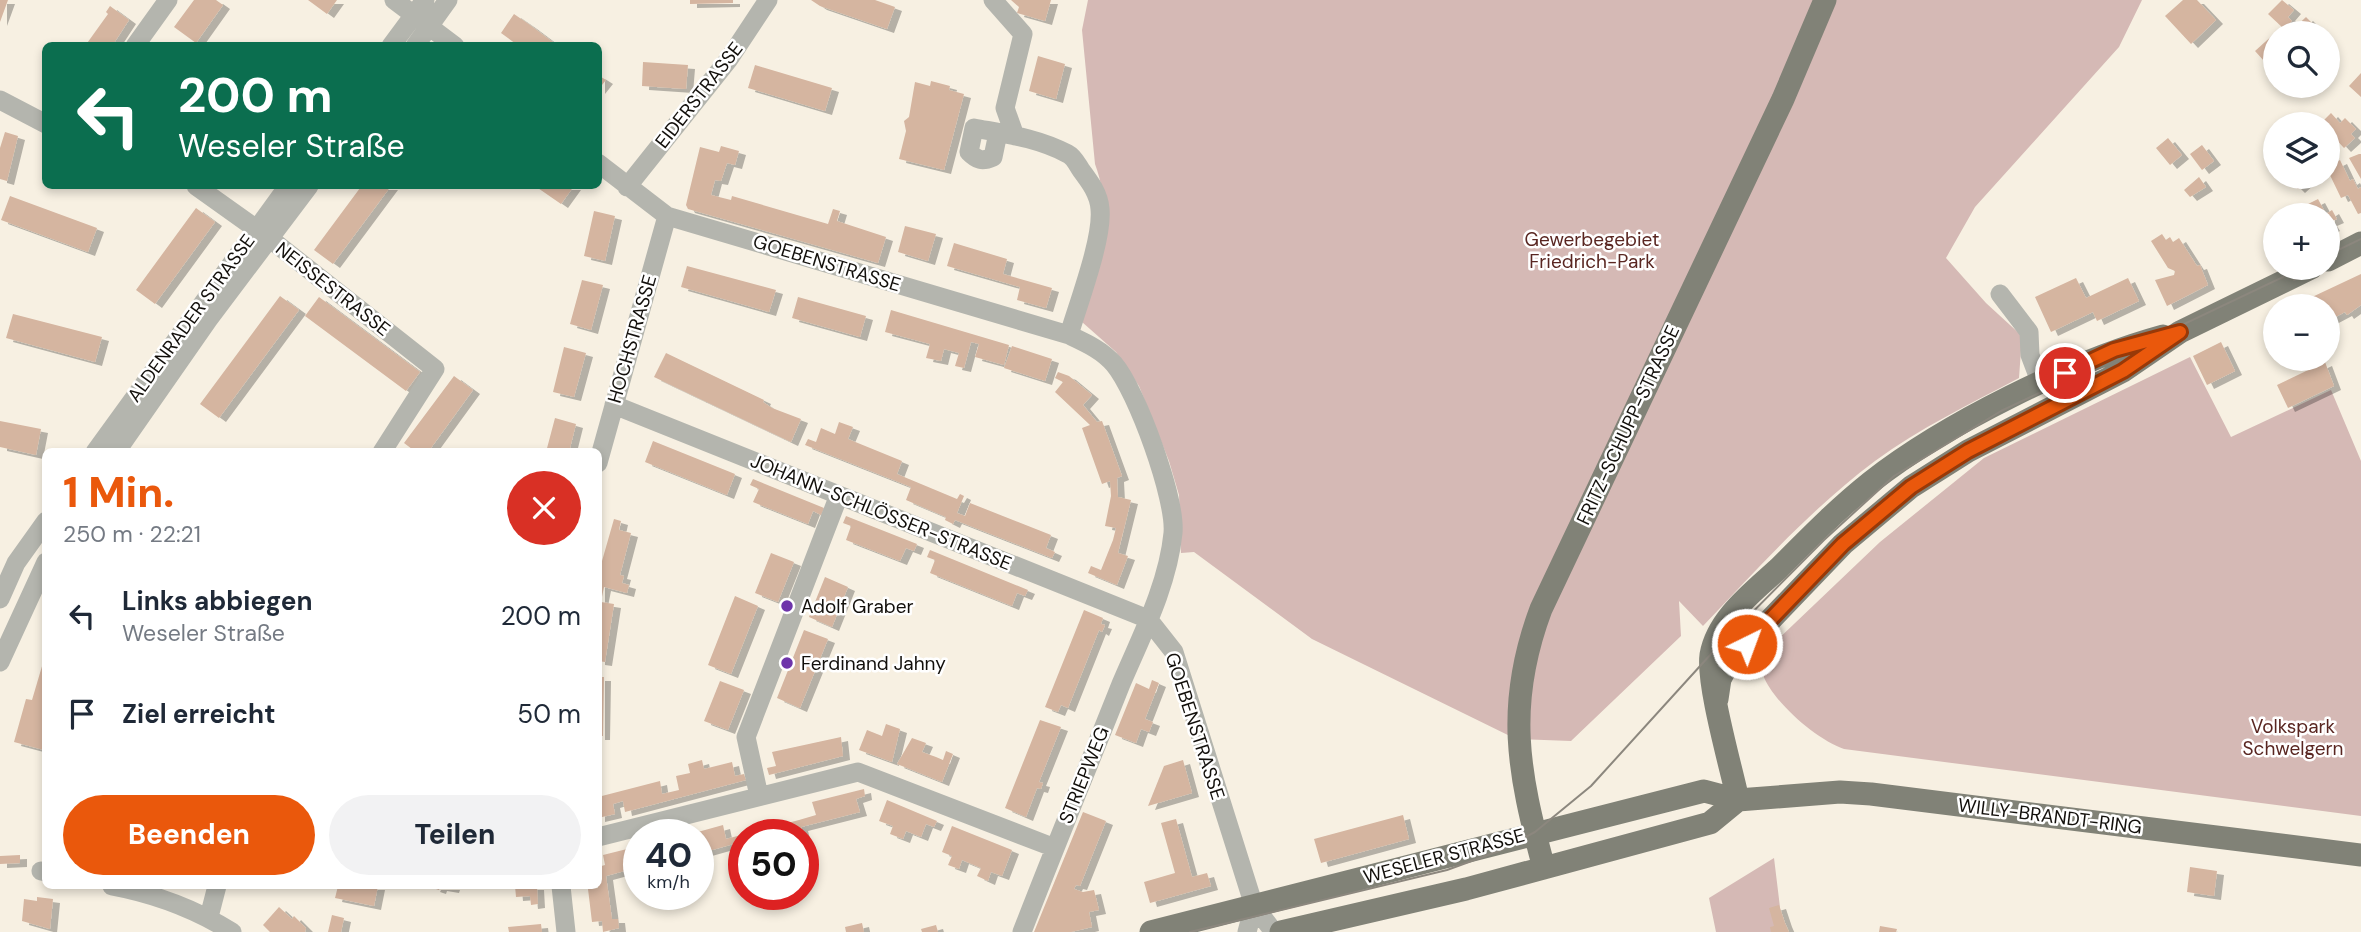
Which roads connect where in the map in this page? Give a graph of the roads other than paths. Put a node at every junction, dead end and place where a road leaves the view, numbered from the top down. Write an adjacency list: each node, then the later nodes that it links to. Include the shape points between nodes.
1 (168, 0): 8 (street)
2 (394, 0): 7 (street)
3 (448, 0): 7 (street)
4 (768, 0): 15 (street, EIDERSTRASSE, via 729,59)
5 (993, 0): 26 (street, via 1023,34 1005,108 1007,135 1039,141 1071,155 1094,188 1100,209)
6 (1825, 0): 42 (main road, FRITZ-SCHUPP-STRASSE, via 1528,643 1520,675 1520,763)
7 (423, 13): 9 (street); 10 (street); 11 (street)
8 (138, 42)
9 (395, 42)
10 (416, 42)
11 (451, 42)
12 (0, 100): 13 (street)
13 (42, 122)
14 (602, 166): 15 (street, GOEBENSTRASSE)
15 (627, 187): 19 (street, GOEBENSTRASSE)
16 (200, 189): 20 (street, NEISSESTRASSE)
17 (286, 189): 20 (street, ALDENRADER STRASSE)
18 (306, 189): 20 (street, ALDENRADER STRASSE)
19 (667, 216): 26 (street, GOEBENSTRASSE); 28 (street, HOCHSTRASSE)
20 (263, 234): 29 (street, ALDENRADER STRASSE); 30 (street, ALDENRADER STRASSE); 31 (street, NEISSESTRASSE, via 435,369)
21 (2361, 243): 22 (main road)
22 (2340, 254)
23 (2286, 280): 25 (main road)
24 (2000, 295): 27 (street, via 2029,332)
25 (2180, 332): 27 (main road, via 2114,350); 39 (main road, via 2123,371 1968,451 1911,487 1843,544 1728,664)
26 (1069, 335): 37 (street, GOEBENSTRASSE, via 1115,365 1133,395 1171,509 1170,554)
27 (2041, 384): 39 (main road, via 1958,427 1873,481 1824,522 1721,628 1710,669)
28 (614, 405): 32 (street, HOCHSTRASSE); 33 (street, JOHANN-SCHLÖSSER-STRASSE)
29 (98, 448)
30 (119, 448)
31 (385, 448)
32 (602, 448)
33 (839, 495): 37 (street, JOHANN-SCHLÖSSER-STRASSE); 40 (street, via 746,737)
34 (42, 527): 36 (street, via 16,563)
35 (42, 571): 38 (street)
36 (0, 599)
37 (1148, 619): 44 (street, STRIEPWEG); 50 (street, GOEBENSTRASSE, via 1174,652)
38 (0, 662)
39 (1717, 699): 41 (main road)
40 (759, 796): 43 (street); 44 (street, via 858,772)
41 (1738, 800): 42 (main road, WESELER STRASSE, via 1704,791); 45 (main road, WILLY-BRANDT-RING, via 1871,794); 46 (main road, WESELER STRASSE, via 1710,823)
42 (1535, 832): 46 (main road, FRITZ-SCHUPP-STRASSE); 50 (main road, WESELER STRASSE)
43 (602, 836)
44 (1055, 848): 54 (street, STRIEPWEG)
45 (2361, 855)
46 (1544, 868): 58 (main road, WESELER STRASSE)
47 (129, 889): 51 (street)
48 (216, 889): 51 (street)
49 (561, 889): 53 (street)
50 (1254, 906): 55 (main road, WESELER STRASSE); 56 (street); 57 (street)
51 (209, 917): 52 (street)
52 (232, 932)
53 (566, 932)
54 (1022, 932)
55 (1151, 932)
56 (1247, 932)
57 (1274, 932)
58 (1281, 932)

